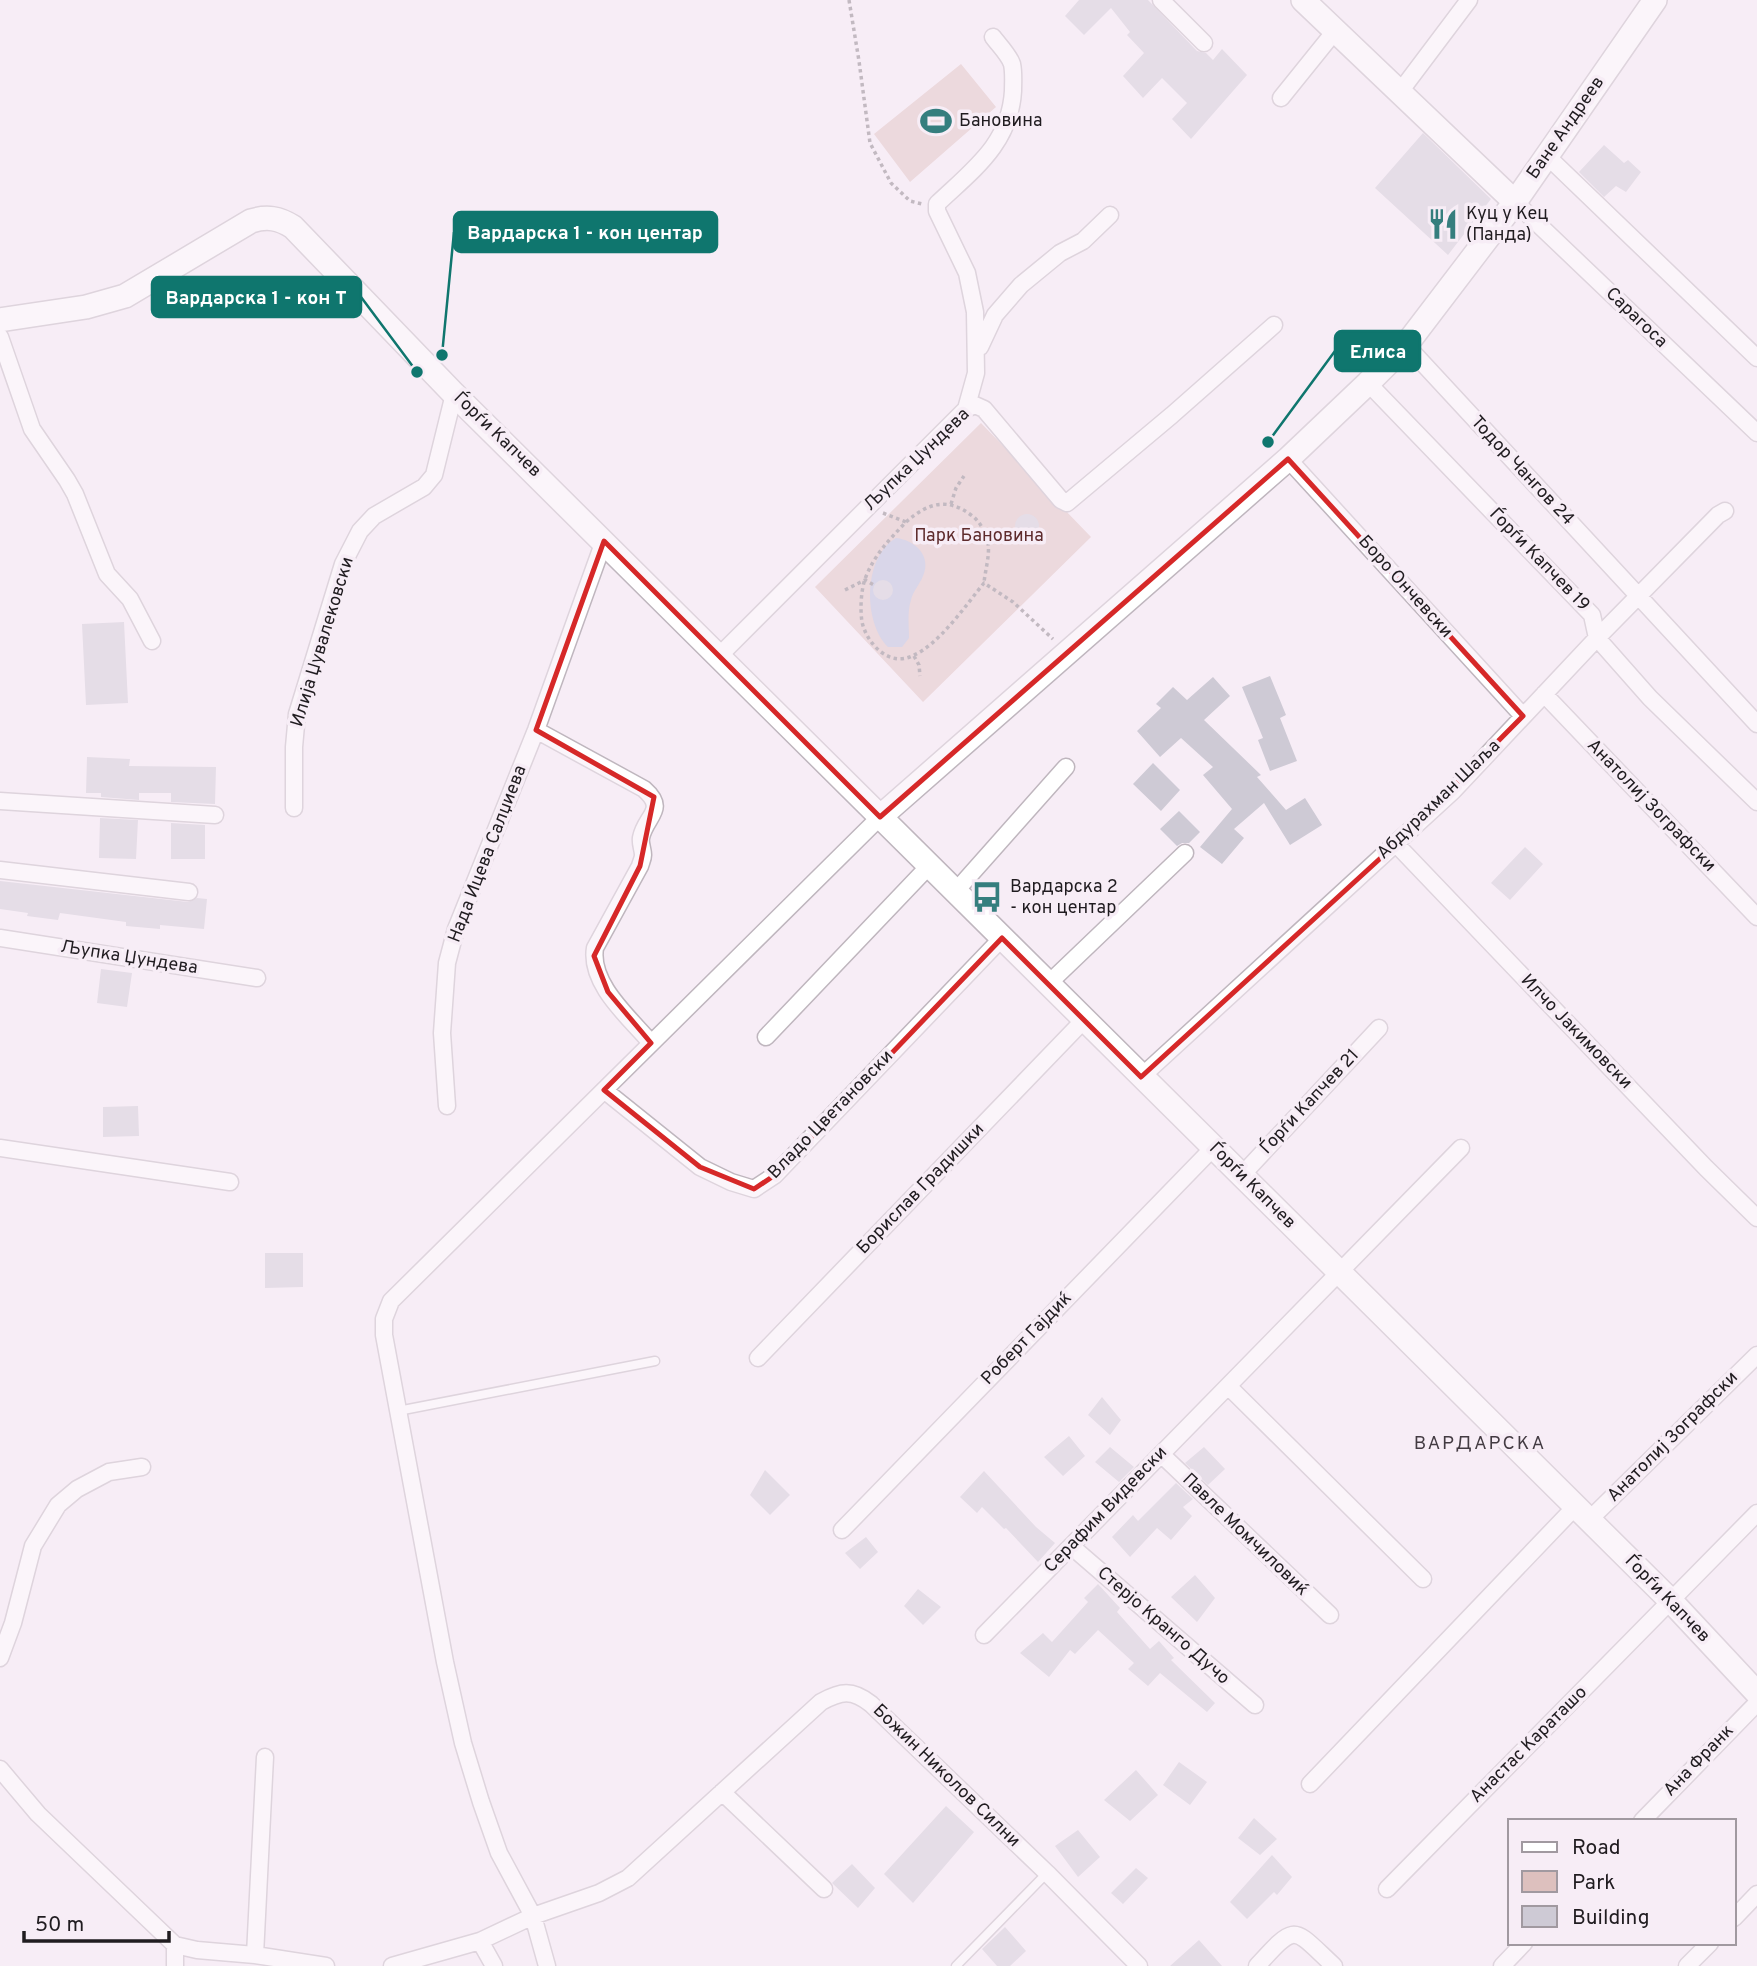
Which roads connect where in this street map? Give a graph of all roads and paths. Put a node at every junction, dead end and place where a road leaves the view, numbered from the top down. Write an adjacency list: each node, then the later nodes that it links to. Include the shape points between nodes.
1 (849, 0): 13 (path, via 870,143 891,183 910,201)
2 (1161, 0): 8 (street)
3 (1469, 0): 9 (street)
4 (1655, 0): 11 (street, Бане Андреев)
5 (1315, 4): 6 (street)
6 (1335, 31): 9 (street); 10 (street)
7 (993, 37): 13 (street, via 1011,62 1011,112 988,156)
8 (1204, 43)
9 (1399, 93): 12 (street)
10 (1281, 98)
11 (1547, 156): 12 (street, Бане Андреев); 19 (street)
12 (1515, 202): 18 (street, Бане Андреев); 24 (street, Сарагоса)
13 (937, 207): 20 (street, via 967,273 975,312)
14 (1110, 215): 20 (street, via 1005,302)
15 (0, 320): 22 (street, Ѓорѓи Капчев, via 125,296 263,217 293,227)
16 (1274, 325): 23 (street, Љупка Џундева, via 1067,503 984,409 975,405)
17 (0, 337): 38 (street, via 32,429 75,494 107,573 130,599)
18 (1406, 345): 21 (street, Бане Андреев); 36 (street, Тодор Чангов 24)
19 (1757, 358)
20 (976, 359): 23 (street)
21 (1368, 383): 25 (street); 37 (street, Ѓорѓи Капчев 19, via 1592,615)
22 (454, 394): 31 (street, Ѓорѓи Капчев); 50 (street, Илија Џувалековски, via 435,475 424,487 374,516 360,531 343,564 298,714)
23 (966, 409): 28 (street, Љупка Џундева)
24 (1757, 433)
25 (1288, 459): 39 (street); 44 (street, Боро Ончевски)
26 (964, 476): 27 (path)
27 (951, 503): 30 (path, via 917,512); 33 (path, via 975,517 983,529 989,545)
28 (868, 507): 30 (path); 40 (street, Љупка Џундева)
29 (1725, 511): 36 (street, Абдурахман Шаља)
30 (906, 522): 32 (path, via 881,548)
31 (604, 541): 40 (street, Ѓорѓи Капчев); 46 (street, Нада Ицева Салџиева)
32 (865, 580): 34 (path); 35 (path); 41 (path, via 862,623 873,644 898,661)
33 (984, 583): 39 (path, via 1013,602); 41 (path, via 953,622)
34 (874, 585)
35 (845, 590)
36 (1638, 596): 37 (street, Абдурахман Шаља); 45 (street, Тодор Чангов 24)
37 (1597, 638): 43 (street, Абдурахман Шаља); 49 (street, Ѓорѓи Капчев 19, via 1650,698)
38 (152, 640)
39 (1068, 652): 52 (street)
40 (719, 656): 52 (street, Ѓорѓи Капчев)
41 (914, 656): 42 (path)
42 (920, 676)
43 (1544, 694): 44 (street, Абдурахман Шаља); 59 (street, Анатолиј Зографски)
44 (1523, 716): 53 (street, Абдурахман Шаља)
45 (1757, 724)
46 (536, 730): 67 (street, via 653,797 655,809 640,842 640,866 594,956 608,992); 70 (street, Нада Ицева Салџиева, via 456,929 447,963 442,1033)
47 (1066, 767): 58 (street)
48 (0, 802): 51 (street)
49 (1757, 802)
50 (294, 808)
51 (215, 815)
52 (880, 817): 55 (street, Ѓорѓи Капчев); 67 (street)
53 (1396, 844): 68 (street, Абдурахман Шаља); 76 (street, Илчо Јакимовски)
54 (1185, 853): 63 (street)
55 (929, 866): 58 (street, Ѓорѓи Капчев); 66 (street)
56 (0, 870): 57 (street)
57 (189, 892)
58 (955, 892): 61 (street, Ѓорѓи Капчев)
59 (1757, 917)
60 (0, 938): 62 (street, Љупка Џундева)
61 (1002, 938): 63 (street, Ѓорѓи Капчев); 69 (street, Владо Цветановски, via 775,1175 754,1189 700,1167)
62 (257, 978)
63 (1048, 984): 64 (street, Ѓорѓи Капчев)
64 (1084, 1020): 68 (street, Ѓорѓи Капчев); 79 (street, Борислав Градишки)
65 (1379, 1028): 74 (street, Ѓорѓи Капчев 21)
66 (766, 1037)
67 (652, 1043): 69 (street)
68 (1141, 1077): 71 (street, Ѓорѓи Капчев)
69 (604, 1090): 82 (street, via 391,1301 384,1335)
70 (447, 1106)
71 (1213, 1148): 74 (street, Ѓорѓи Капчев); 87 (street, Роберт Гајдиќ)
72 (1461, 1148): 77 (street, Серафим Видевски)
73 (0, 1149): 75 (street)
74 (1241, 1176): 77 (street, Ѓорѓи Капчев)
75 (230, 1182)
76 (1757, 1218)
77 (1339, 1272): 81 (street, Серафим Видевски); 85 (street, Ѓорѓи Капчев)
78 (1757, 1355): 85 (street, Анатолиј Зографски)
79 (758, 1358)
80 (655, 1361): 82 (lane)
81 (1228, 1386): 83 (street, Серафим Видевски); 89 (street)
82 (398, 1411): 106 (street, via 463,1743 499,1853)
83 (1161, 1454): 88 (street, Серафим Видевски); 91 (street, Павле Момчиловиќ)
84 (142, 1468): 93 (street, via 109,1472 58,1505 33,1546)
85 (1582, 1513): 90 (street, Ѓорѓи Капчев); 99 (street)
86 (1757, 1513): 90 (street, Анастас Караташо)
87 (842, 1530)
88 (1070, 1546): 92 (street, Серафим Видевски); 96 (street, Стерјо Кранго Дучо)
89 (1423, 1579)
90 (1671, 1601): 94 (street, Ѓорѓи Капчев); 104 (street, Анастас Караташо)
91 (1330, 1615)
92 (984, 1635)
93 (0, 1658)
94 (1757, 1693)
95 (1757, 1703): 101 (street, Ана Франк)
96 (1255, 1705)
97 (264, 1757): 112 (street)
98 (0, 1769): 109 (street, via 38,1814)
99 (1310, 1784)
100 (722, 1792): 102 (street, Божин Николов Силни, via 821,1702 846,1693 859,1695); 103 (street); 106 (street, Божин Николов Силни, via 628,1878)
101 (1644, 1819)
102 (1047, 1873): 118 (lane); 119 (street, Божин Николов Силни)
103 (824, 1889)
104 (1387, 1889)
105 (1757, 1894): 107 (street)
106 (533, 1916): 108 (street, Божин Николов Силни); 117 (street)
107 (1736, 1916)
108 (480, 1941): 115 (street); 116 (street)
109 (175, 1945): 112 (street); 113 (street)
110 (1522, 1945): 122 (street)
111 (1708, 1945): 123 (street)
112 (255, 1955): 114 (street)
113 (175, 1966)
114 (326, 1966)
115 (392, 1966)
116 (494, 1966)
117 (547, 1966)
118 (956, 1966)
119 (1139, 1966)
120 (1257, 1966): 121 (street, via 1282,1938 1292,1934 1302,1936)
121 (1334, 1966)
122 (1502, 1966)
123 (1688, 1966)

